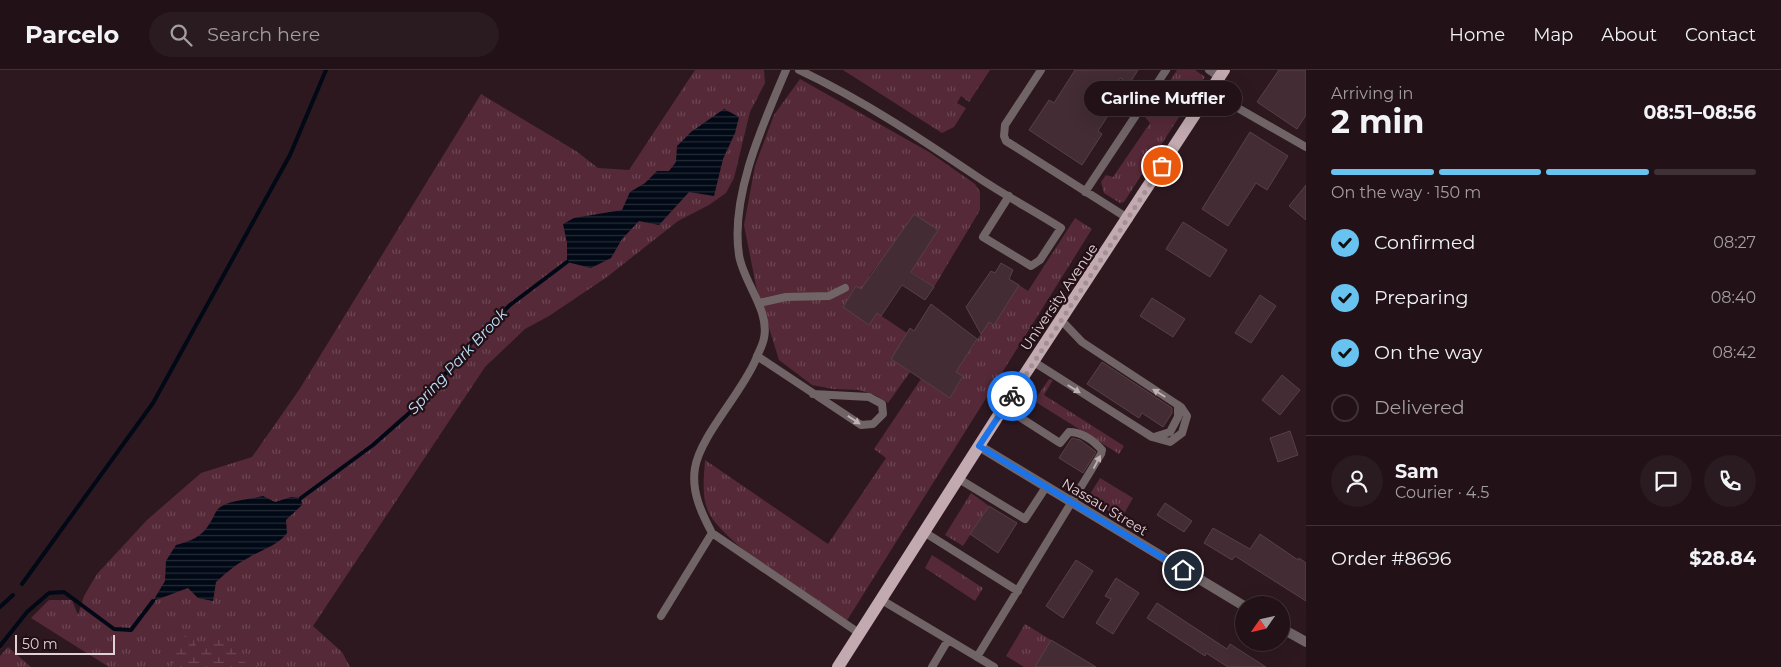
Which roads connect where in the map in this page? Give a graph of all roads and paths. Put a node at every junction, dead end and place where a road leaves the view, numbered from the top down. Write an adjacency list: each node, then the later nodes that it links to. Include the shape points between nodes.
1 (786, 70): 12 (lane, via 758,135 737,228 740,258)
2 (799, 70): 9 (lane, via 910,131)
3 (1041, 70): 8 (lane, via 1005,125 1004,136 1010,145)
4 (1166, 70): 8 (lane)
5 (1218, 72): 6 (main road, University Avenue)
6 (1210, 92): 7 (lane); 10 (main road, University Avenue)
7 (1306, 148)
8 (1086, 192): 10 (lane)
9 (1009, 196): 9 (lane, via 983,237 1032,266 1040,260 1061,228)
10 (1129, 219): 13 (main road, University Avenue)
11 (845, 288): 12 (lane, via 829,296 786,297)
12 (759, 304): 14 (lane, via 764,337)
13 (1061, 320): 15 (main road, University Avenue); 15 (lane, one-way to 13, via 1152,437 1170,442 1182,433 1187,416 1178,405 1082,342)
14 (757, 356): 16 (lane); 23 (lane, via 750,374 701,450 695,469 698,500)
15 (1034, 362): 17 (main road, University Avenue)
16 (813, 394): 16 (lane, one-way to 16, via 861,425 873,424 883,414 882,404 869,397)
17 (1004, 407): 18 (main road, University Avenue); 21 (lane, one-way to 17, via 1102,450 1078,432 1069,432 1060,443)
18 (979, 446): 19 (main road, University Avenue); 20 (street, Nassau Street)
19 (959, 479): 20 (lane, via 1025,519); 22 (main road, University Avenue)
20 (1046, 487): 21 (street, Nassau Street)
21 (1072, 504): 24 (lane); 26 (street, Nassau Street)
22 (924, 532): 24 (lane); 25 (main road, University Avenue)
23 (712, 534): 27 (lane); 28 (lane)
24 (1018, 590): 32 (lane)
25 (880, 599): 28 (main road, University Avenue); 30 (lane)
26 (1235, 601)
27 (661, 616)
28 (859, 633): 33 (main road, University Avenue)
29 (1290, 633): 31 (street)
30 (948, 640): 32 (lane); 34 (lane)
31 (1306, 642)
32 (979, 661): 35 (lane)
33 (838, 667)
34 (932, 667)
35 (994, 667)

